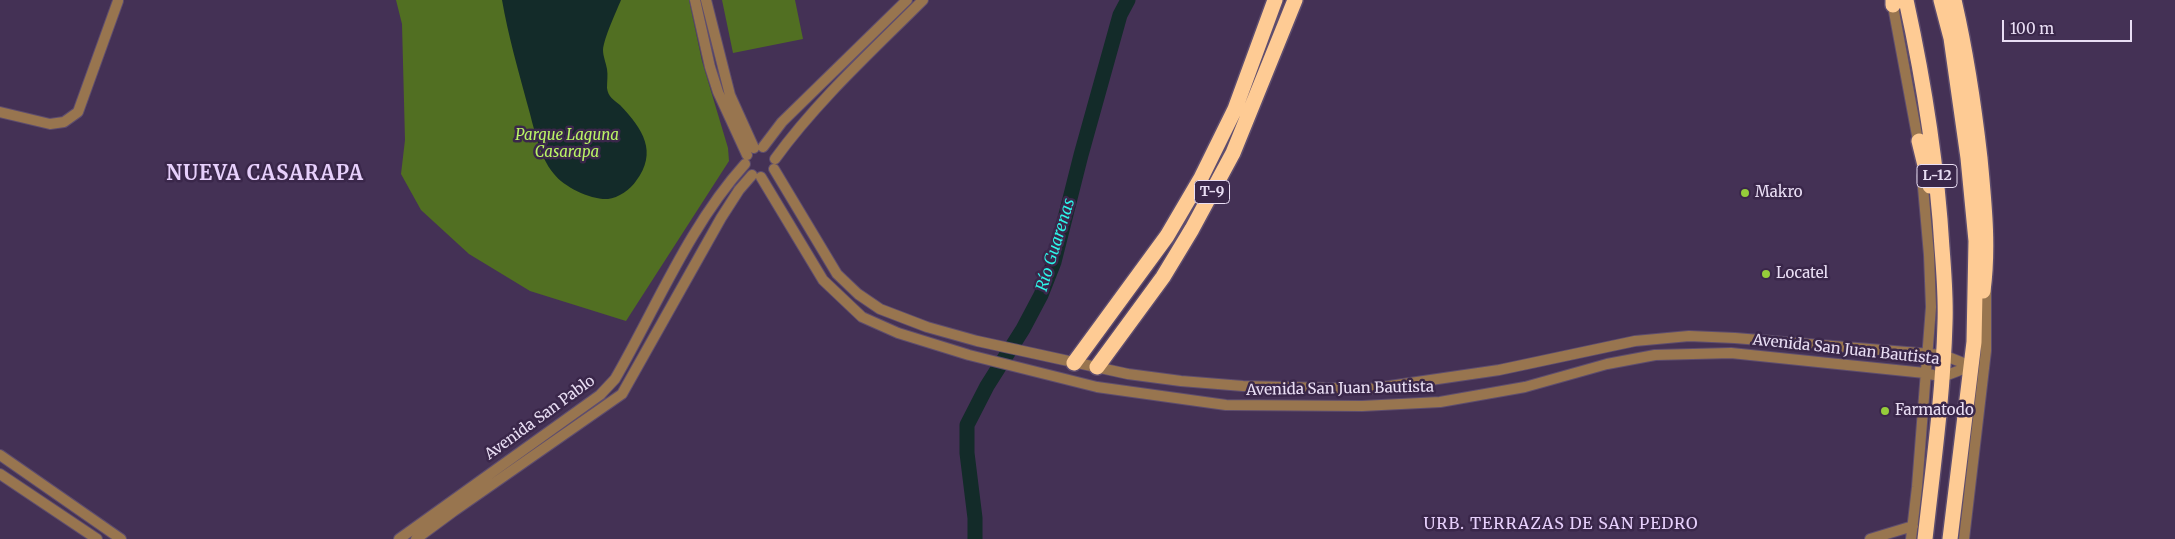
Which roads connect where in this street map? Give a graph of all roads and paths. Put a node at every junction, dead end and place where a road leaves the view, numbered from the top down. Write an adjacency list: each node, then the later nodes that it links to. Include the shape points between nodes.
1 (695, 0): 13 (street, Avenida San Juan Bautista, via 718,92)
2 (706, 0): 13 (street, Avenida San Juan Bautista, via 730,95)
3 (907, 0): 13 (street, Avenida San Pablo)
4 (923, 0): 14 (street, via 840,83 790,139)
5 (1274, 0): 21 (highway, T-9, via 1235,109 1201,178 1167,236)
6 (1295, 0): 23 (highway, T-9, via 1233,153 1163,276)
7 (1941, 0): 18 (highway, L-12, via 1951,38 1969,168 1976,241)
8 (1954, 0): 17 (highway, via 1977,139 1987,239)
9 (118, 1): 11 (street, via 78,112 64,122 50,124)
10 (1896, 1): 12 (street, L-12); 16 (highway, L-12, via 1920,66 1931,130)
11 (0, 112)
12 (1919, 142): 16 (highway); 19 (street, L-12, via 1931,307)
13 (752, 154): 14 (street, Avenida San Juan Bautista, via 771,151); 15 (street, Avenida San Juan Bautista); 27 (street, Avenida San Pablo, via 691,240 615,379)
14 (774, 164): 15 (street, via 770,173); 21 (street, Avenida San Juan Bautista, via 837,274 880,309 977,341)
15 (757, 176): 26 (street, Avenida San Juan Bautista, via 823,280 862,317 878,326 969,354); 28 (street, Avenida San Pablo, via 739,190 622,394)
16 (1941, 225): 20 (highway, L-12)
17 (1986, 270): 18 (highway); 41 (street, via 1986,351)
18 (1974, 342): 22 (highway, L-12)
19 (1927, 355): 20 (street, Avenida San Juan Bautista); 23 (street, Avenida San Juan Bautista, via 1689,336 1635,341 1499,370 1369,389 1180,381); 24 (street, L-12)
20 (1943, 355): 22 (street, Avenida San Juan Bautista); 25 (highway, L-12)
21 (1074, 363): 23 (street, Avenida San Juan Bautista); 26 (street)
22 (1971, 366): 25 (street, Avenida San Juan Bautista); 40 (highway, L-12)
23 (1097, 367): 26 (street, T-9)
24 (1925, 373): 25 (street, Avenida San Juan Bautista); 26 (street, Avenida San Juan Bautista, via 1731,353 1655,355 1606,364 1525,387 1440,402 1362,406 1226,405); 32 (street, L-12)
25 (1942, 377): 39 (highway, L-12)
26 (1080, 383)
27 (600, 395): 28 (street); 31 (street, Avenida San Pablo)
28 (610, 404): 31 (street, Avenida San Pablo)
29 (0, 455): 34 (street)
30 (0, 474): 33 (street)
31 (479, 487): 35 (street, Avenida San Pablo); 36 (street, Avenida San Pablo)
32 (1913, 526): 37 (street); 38 (street, L-12)
33 (97, 539)
34 (122, 539)
35 (399, 539)
36 (416, 539)
37 (1870, 539)
38 (1911, 539)
39 (1925, 539)
40 (1950, 539)
41 (1964, 539)

